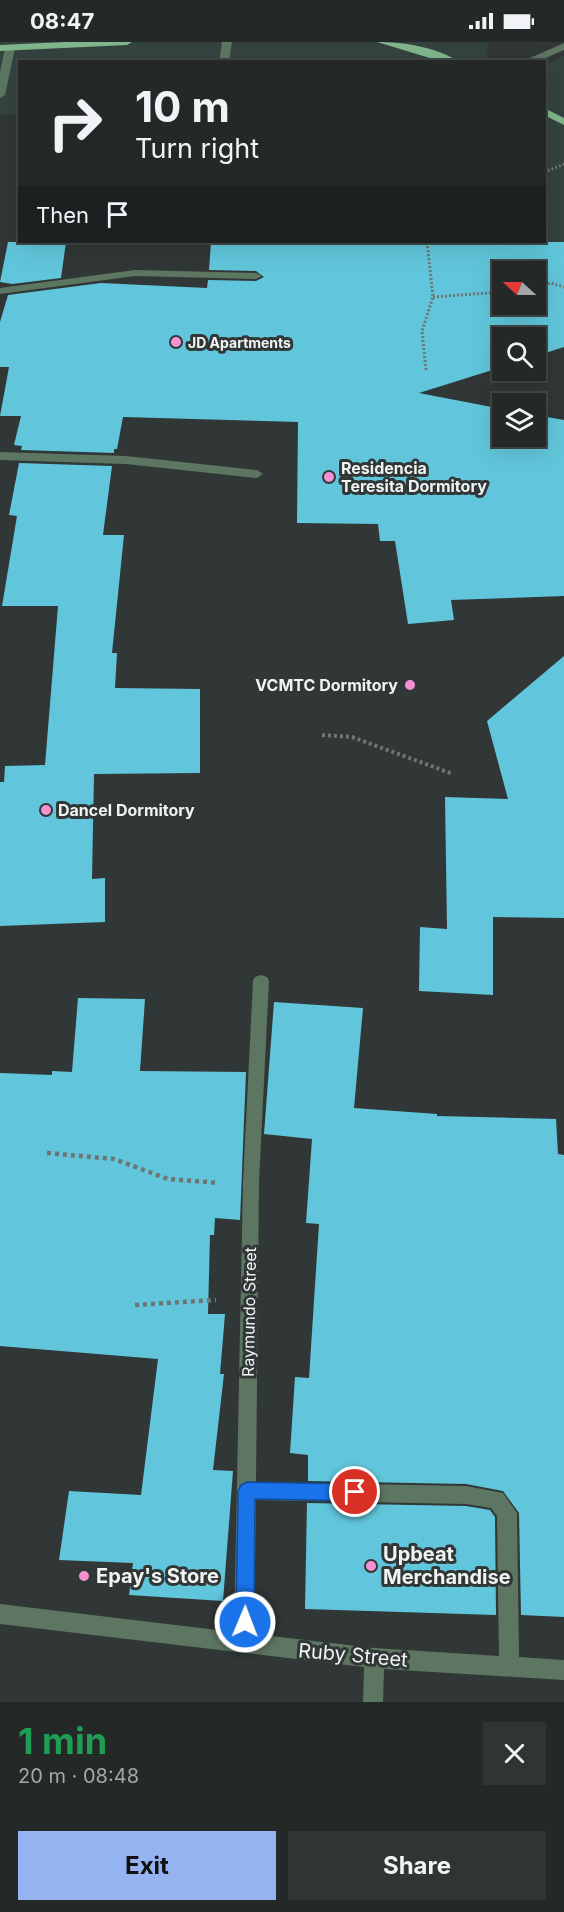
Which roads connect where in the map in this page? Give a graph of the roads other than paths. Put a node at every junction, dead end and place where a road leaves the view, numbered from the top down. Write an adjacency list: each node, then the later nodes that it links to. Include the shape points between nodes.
1 (118, 42): 2 (main road); 6 (main road)
2 (128, 42)
3 (226, 42): 7 (street)
4 (382, 42): 8 (main road)
5 (564, 46): 9 (street)
6 (5, 48): 10 (street)
7 (224, 60)
8 (448, 60)
9 (531, 60)
10 (0, 95)
11 (546, 112): 12 (main road)
12 (564, 122)
13 (256, 276): 14 (street, via 135,273)
14 (0, 291)
15 (0, 456): 16 (street, via 126,460)
16 (258, 474)
17 (261, 981): 18 (street, Raymundo Street, via 251,1182)
18 (247, 1491): 20 (street, Raymundo Street); 22 (street, via 466,1495 496,1500 507,1513)
19 (0, 1614): 20 (street, Ruby Street)
20 (244, 1644): 21 (street, Ruby Street)
21 (374, 1658): 22 (street, Ruby Street); 24 (street)
22 (508, 1667): 23 (street, Ruby Street)
23 (564, 1670)
24 (373, 1702)

